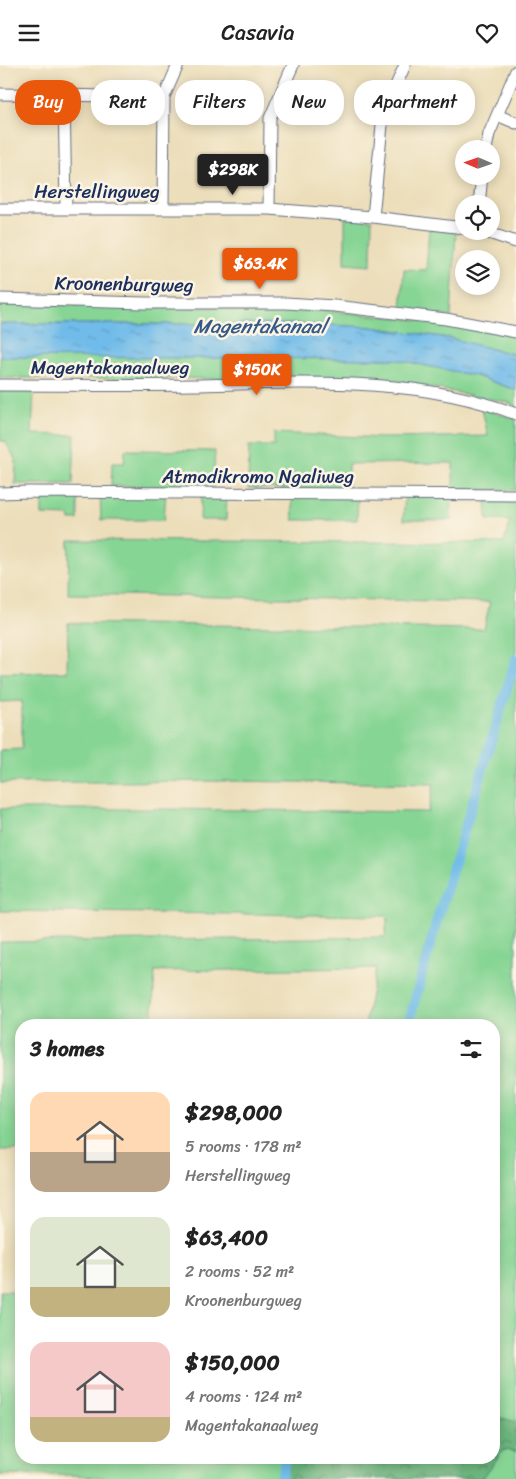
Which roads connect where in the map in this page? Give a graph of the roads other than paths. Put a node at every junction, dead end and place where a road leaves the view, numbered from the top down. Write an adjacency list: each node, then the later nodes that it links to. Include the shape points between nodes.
1 (178, 65): 7 (street)
2 (293, 65): 16 (street, via 270,118)
3 (405, 65): 17 (street, via 382,115)
4 (516, 71): 8 (street)
5 (0, 94): 6 (street)
6 (15, 94)
7 (165, 95)
8 (497, 115): 9 (street); 12 (street)
9 (516, 123)
10 (65, 125): 14 (street)
11 (164, 125): 15 (street)
12 (488, 140)
13 (0, 209): 14 (street, Herstellingweg)
14 (66, 209): 15 (street, Herstellingweg)
15 (163, 209): 16 (street, Herstellingweg)
16 (269, 209): 17 (street, Herstellingweg)
17 (373, 217): 18 (street, Herstellingweg)
18 (455, 227)
19 (500, 236): 20 (street)
20 (516, 241)
21 (0, 299): 22 (street, Kroonenburgweg, via 296,304 446,319)
22 (516, 332)
23 (0, 385): 24 (street, Magentakanaalweg, via 273,383 396,386 452,396)
24 (516, 414)
25 (0, 493): 26 (street, Atmodikromo Ngaliweg)
26 (516, 495)

